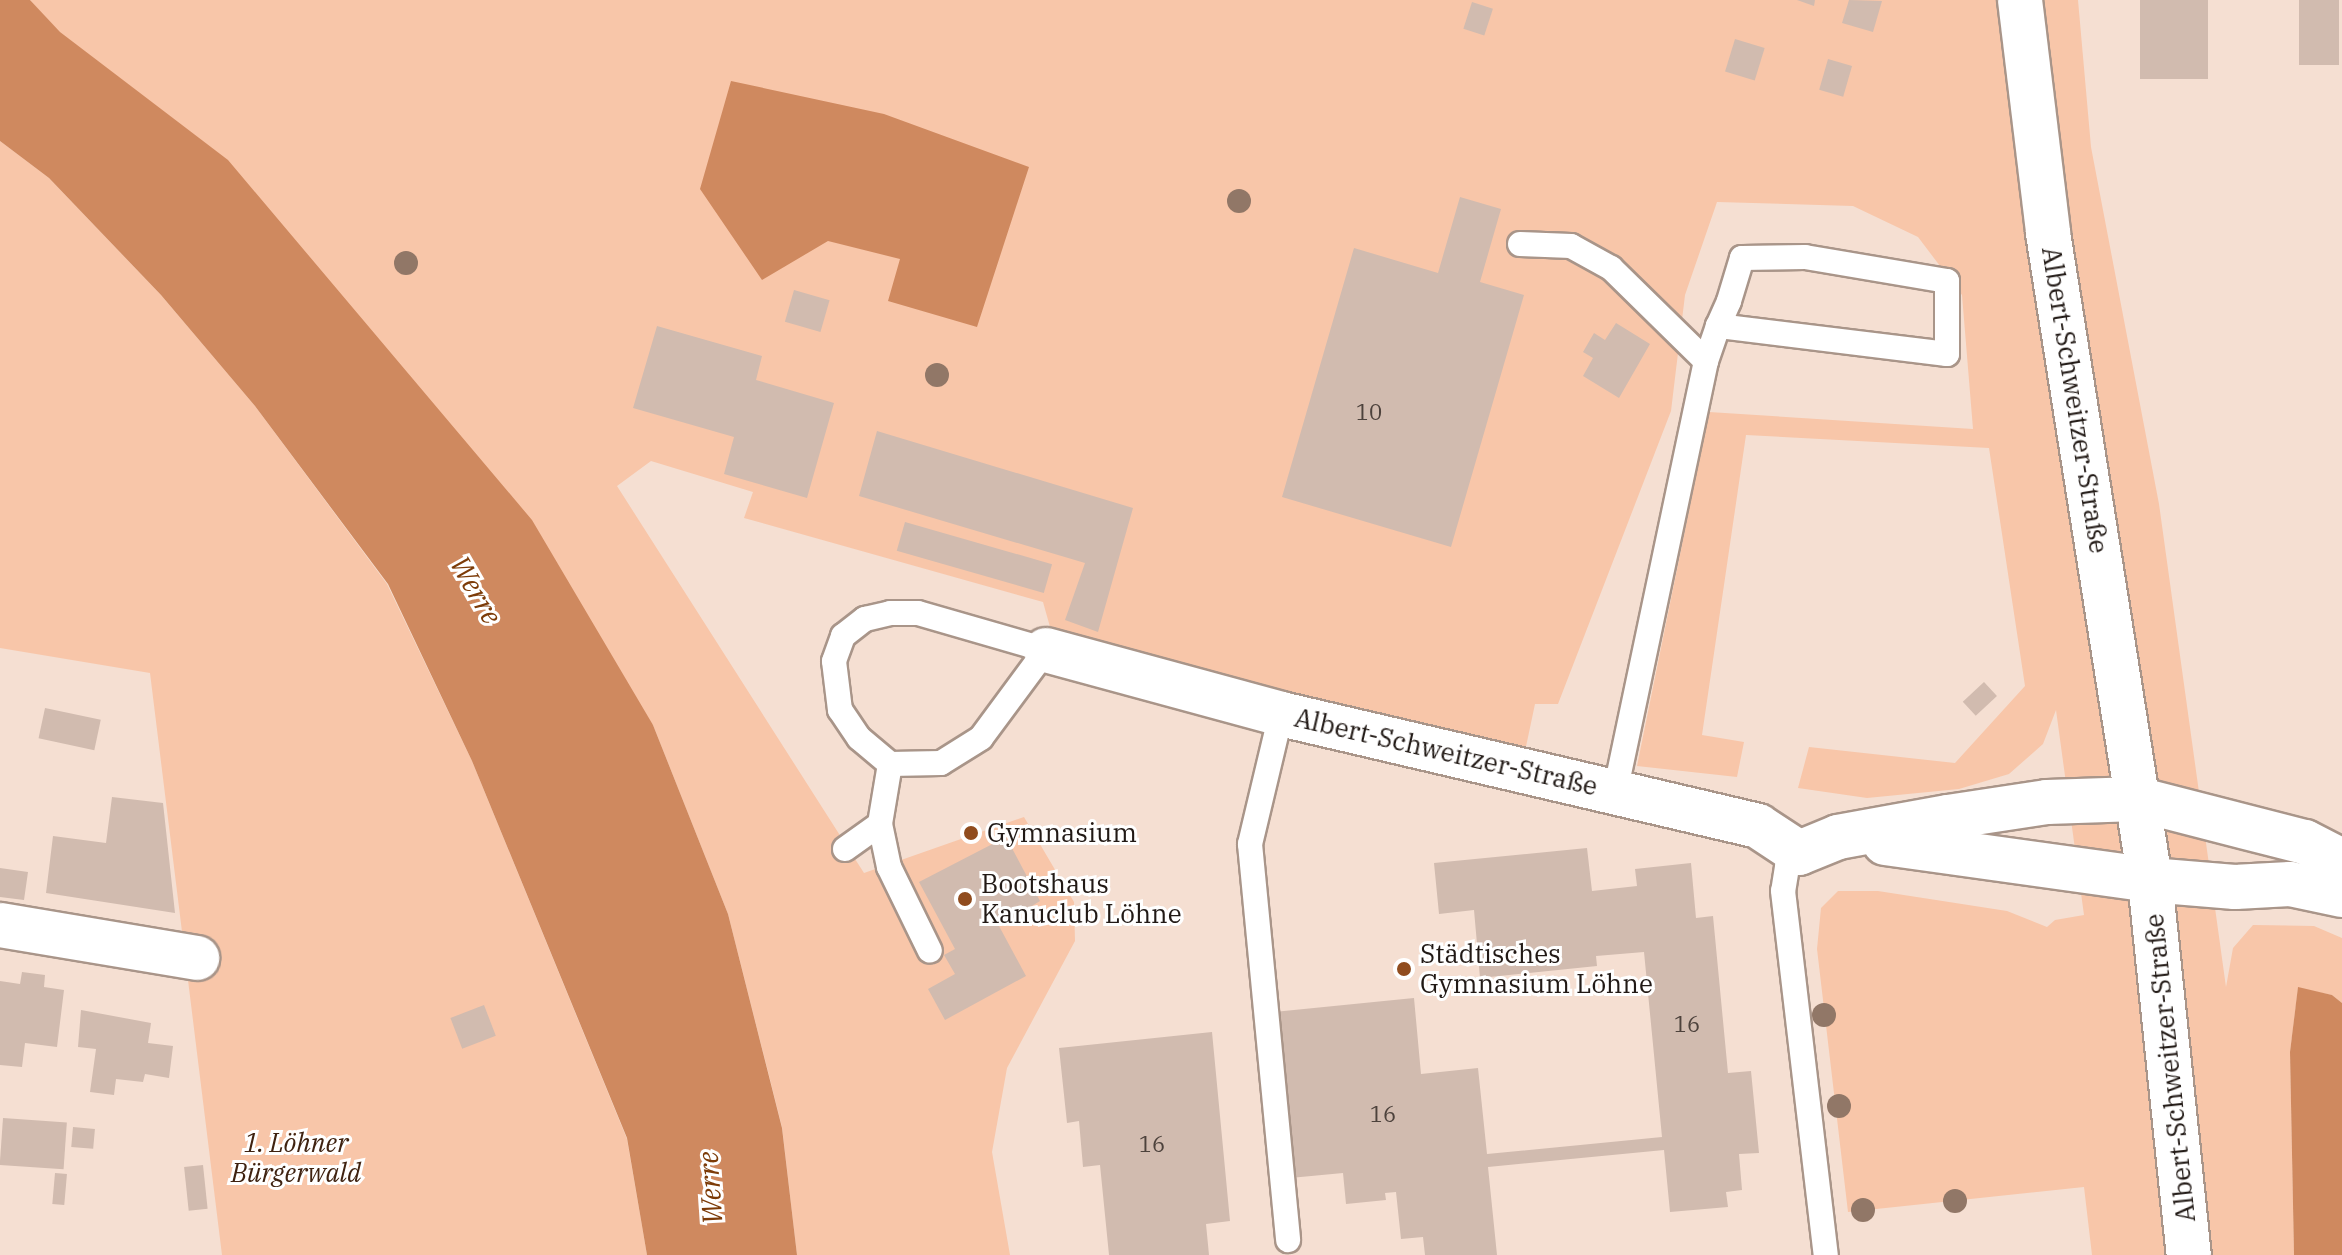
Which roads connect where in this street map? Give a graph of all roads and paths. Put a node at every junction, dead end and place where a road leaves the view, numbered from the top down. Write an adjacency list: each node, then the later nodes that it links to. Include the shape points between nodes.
1 (2020, 0): 9 (street, Albert-Schweitzer-Straße, via 2048,233)
2 (1520, 244): 4 (lane, via 1571,246 1611,268)
3 (1718, 326): 3 (lane, via 1742,258 1805,257 1947,281 1947,354); 4 (lane)
4 (1706, 361): 8 (lane)
5 (1046, 650): 6 (street, Albert-Schweitzer-Straße); 7 (lane, via 981,738 941,763); 7 (lane, via 918,613 865,619 843,636 834,661 840,710 859,738)
6 (1281, 714): 8 (street, Albert-Schweitzer-Straße); 19 (lane, via 1250,844)
7 (890, 764): 10 (lane)
8 (1615, 791): 11 (street, Albert-Schweitzer-Straße)
9 (2137, 799): 11 (street, via 2047,802); 13 (street, via 2305,842); 14 (street, Albert-Schweitzer-Straße)
10 (880, 824): 12 (lane); 17 (lane, via 889,867)
11 (1819, 845): 14 (street, Albert-Schweitzer-Straße); 20 (lane, via 1787,867 1783,891)
12 (845, 849)
13 (2342, 861)
14 (2150, 880): 15 (street, Albert-Schweitzer-Straße, via 2235,887 2290,884); 21 (street, Albert-Schweitzer-Straße)
15 (2342, 895)
16 (0, 925): 18 (street)
17 (930, 951)
18 (197, 958)
19 (1288, 1240)
20 (1826, 1255)
21 (2189, 1255)

